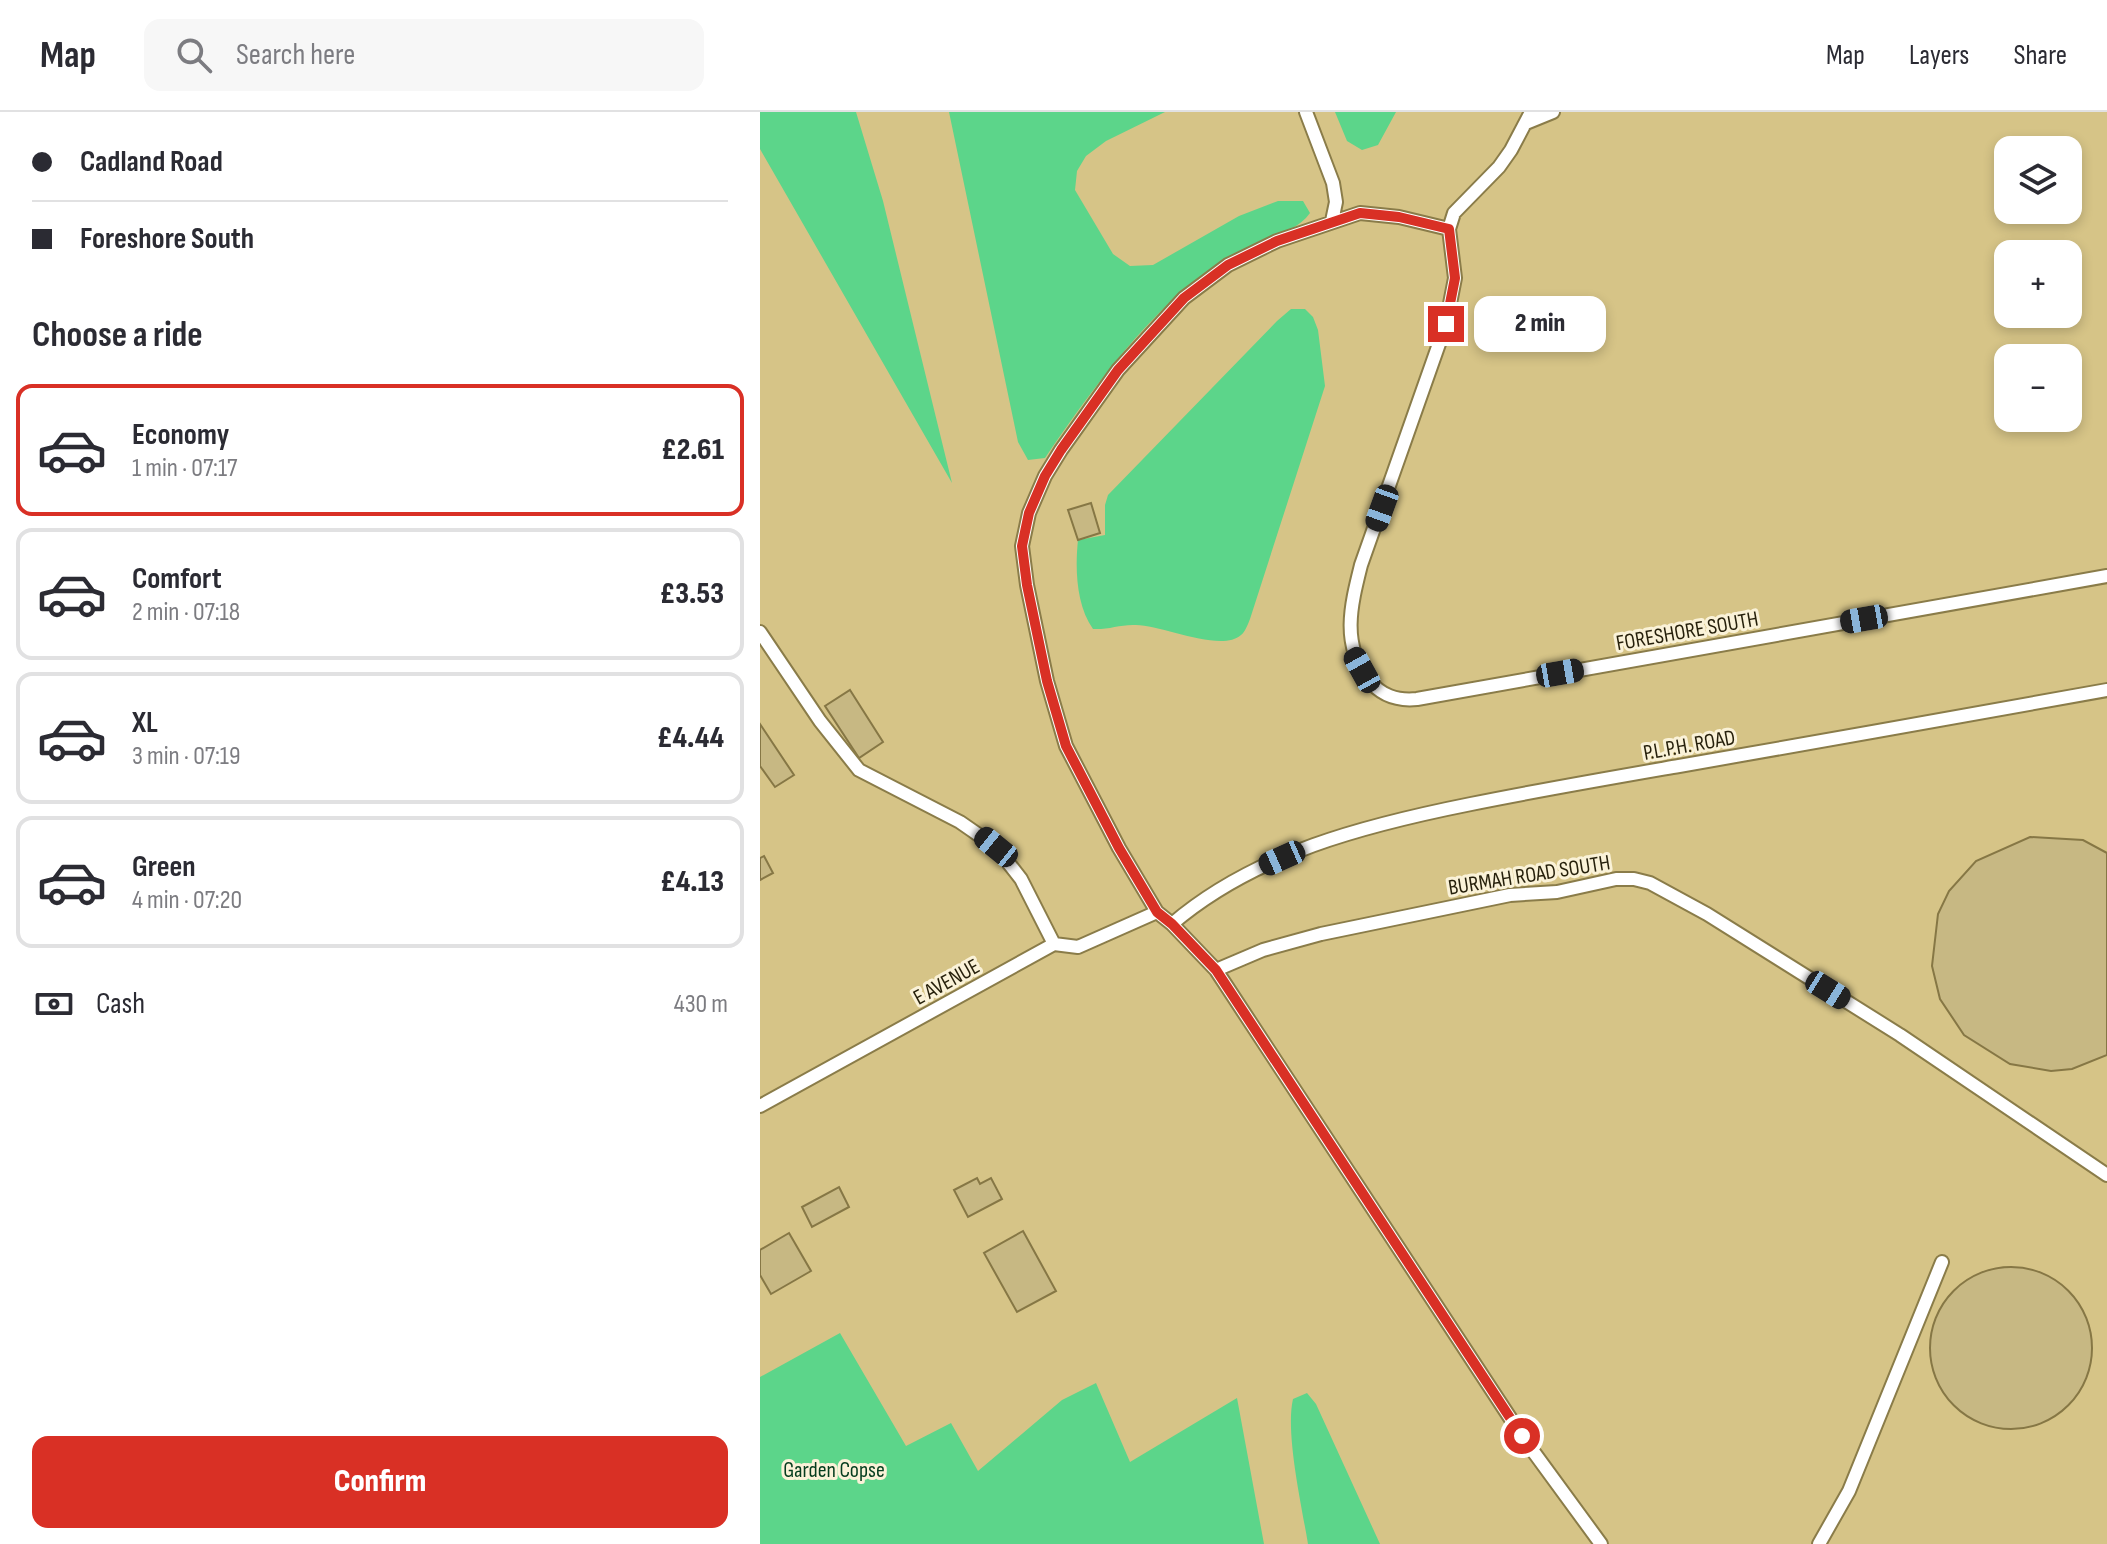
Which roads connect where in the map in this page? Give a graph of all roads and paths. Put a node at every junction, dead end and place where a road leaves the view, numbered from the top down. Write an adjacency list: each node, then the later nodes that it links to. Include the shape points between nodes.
1 (1306, 112): 4 (lane, via 1333,183)
2 (1553, 112): 3 (lane)
3 (1528, 118): 5 (lane, via 1499,167 1454,213)
4 (1332, 221): 5 (lane, via 1360,213); 9 (lane, via 1228,265 1184,298 1118,370 1078,424 1045,476 1024,529 1040,654 1066,746)
5 (1449, 229): 6 (lane, FORESHORE SOUTH, via 1455,278 1446,324 1353,595 1353,654 1382,693 1417,699)
6 (2107, 576)
7 (760, 632): 11 (lane, via 859,770 960,822 996,847 1021,879)
8 (2107, 690): 10 (lane, P.L.P.H. ROAD, via 1437,811 1343,834 1244,875)
9 (1157, 912): 10 (lane); 11 (lane, E AVENUE, via 1078,947)
10 (1172, 924): 12 (lane)
11 (1054, 944): 13 (lane, E AVENUE)
12 (1216, 970): 14 (lane, BURMAH ROAD SOUTH, via 1263,950 1336,931 1510,895 1634,879 1707,914 1900,1035); 16 (lane, via 1522,1436)
13 (760, 1106)
14 (2107, 1175)
15 (1942, 1262): 17 (lane, via 1849,1491)
16 (1601, 1544)
17 (1819, 1544)

